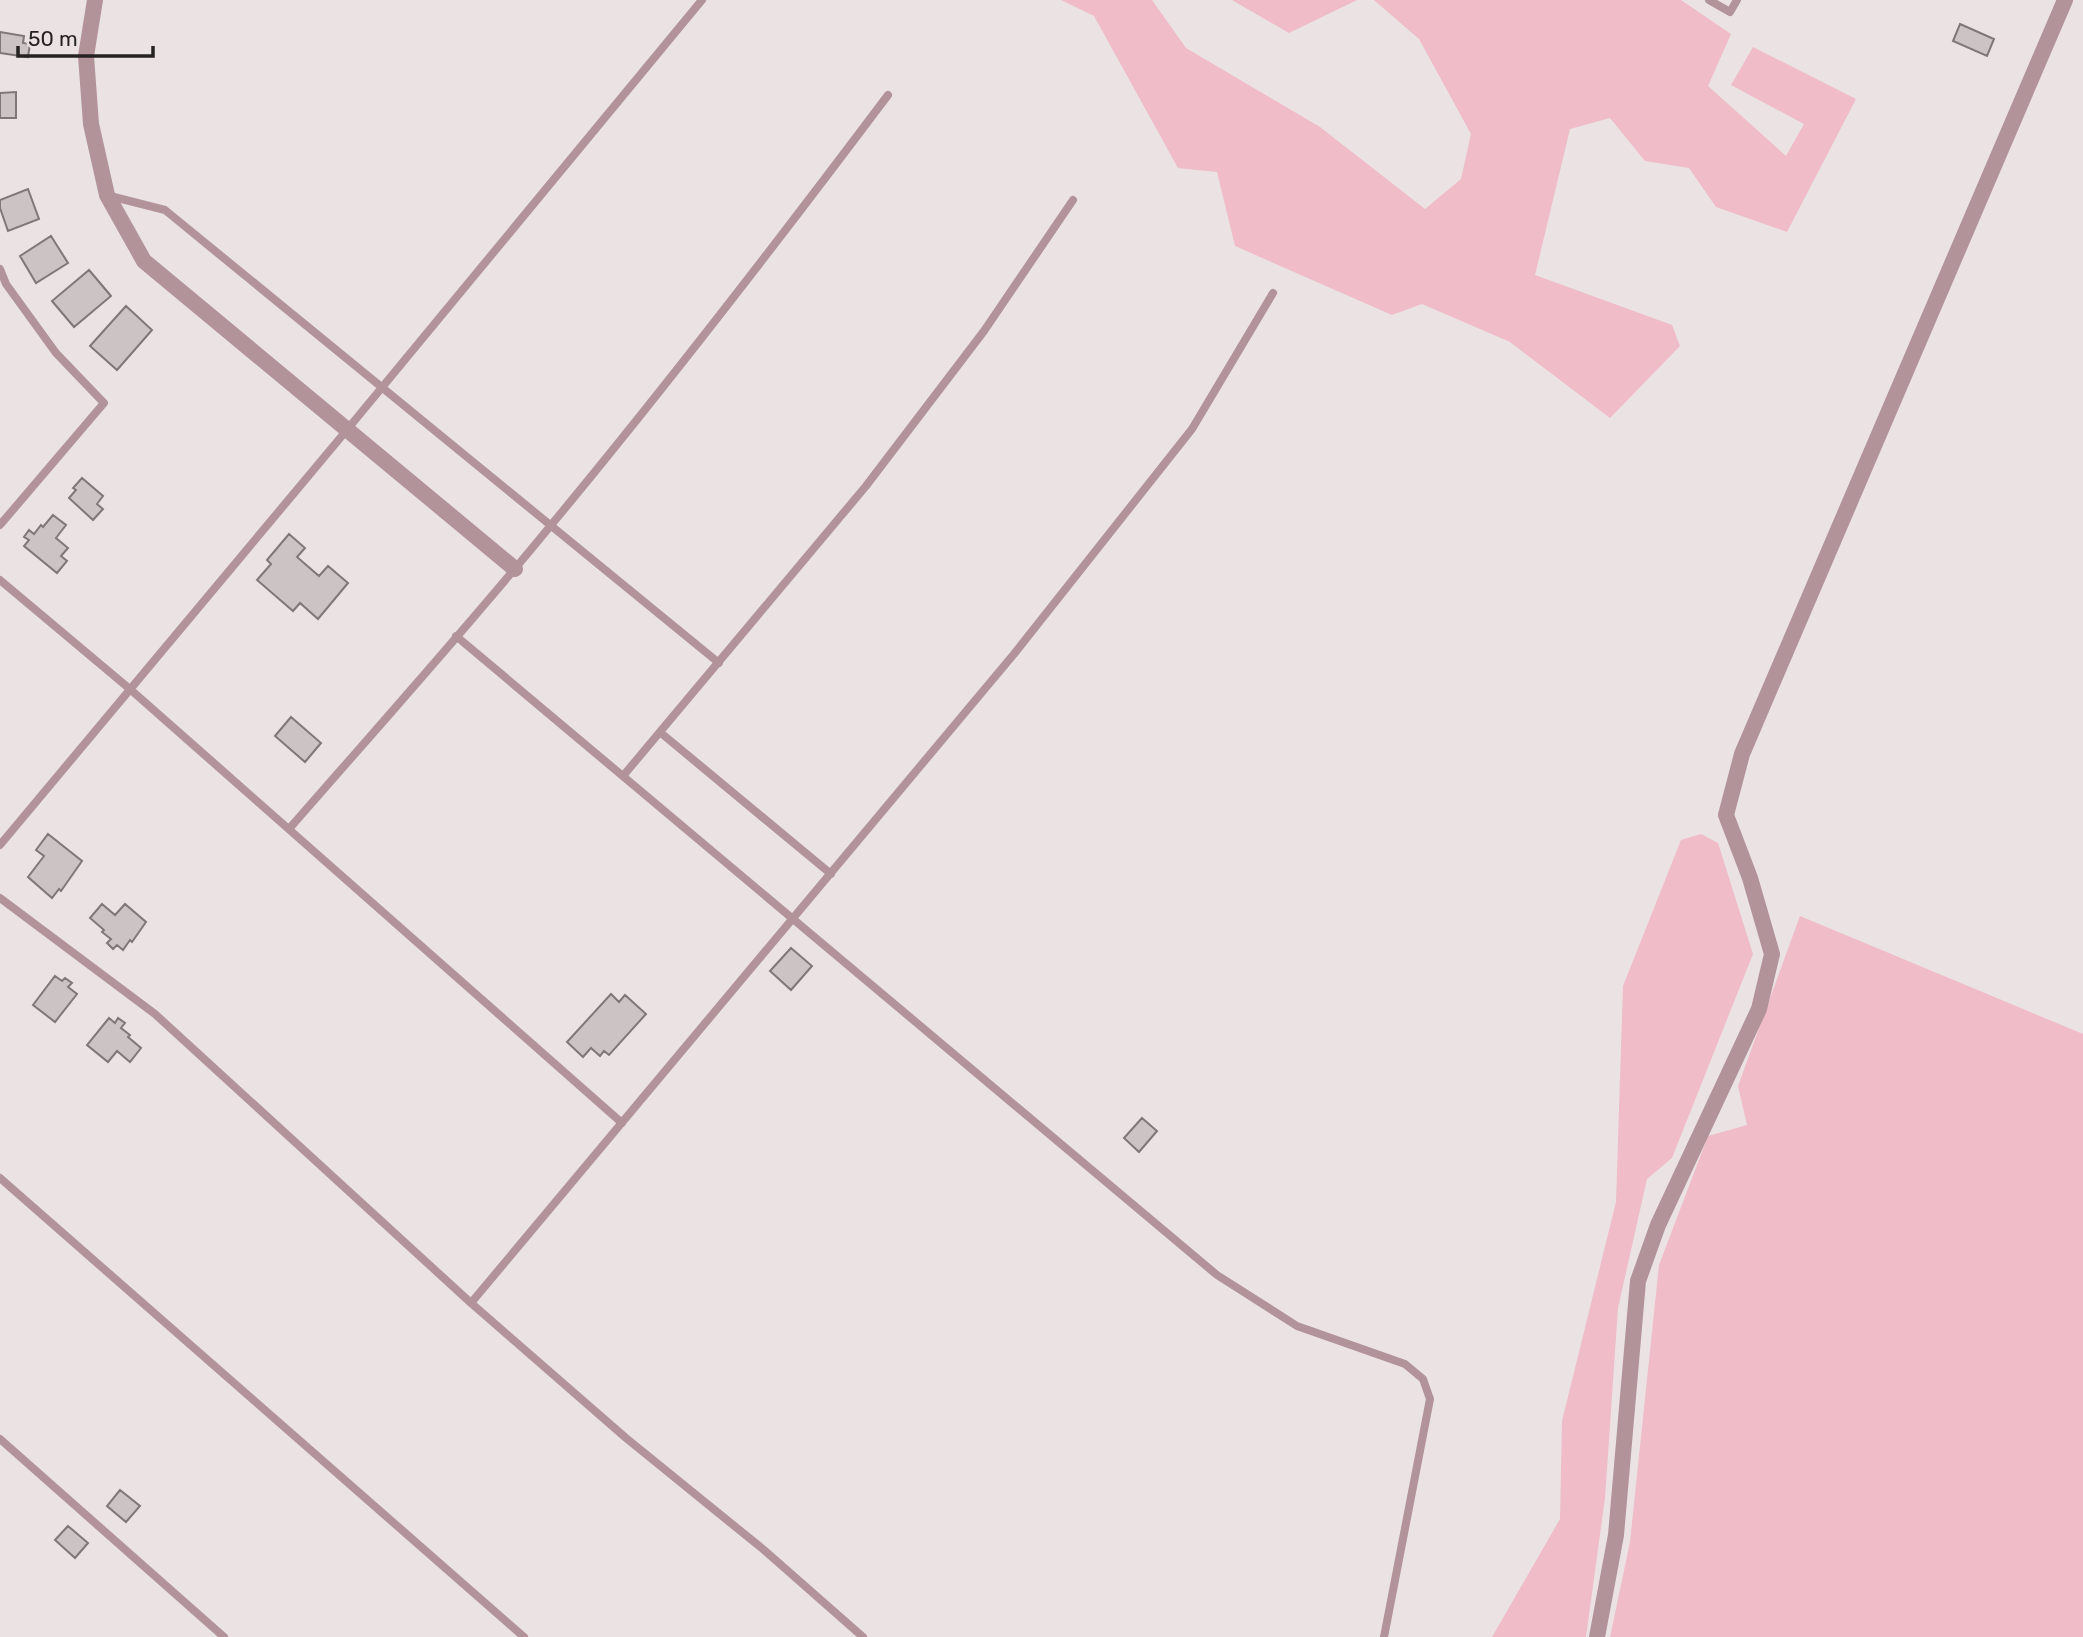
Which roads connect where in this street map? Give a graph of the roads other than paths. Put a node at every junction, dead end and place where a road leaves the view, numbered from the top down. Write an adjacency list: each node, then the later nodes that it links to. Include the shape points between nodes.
1 (95, 0): 7 (street, via 86,56 91,124)
2 (702, 0): 11 (lane)
3 (1709, 0): 4 (lane, via 1730,12)
4 (1737, 0)
5 (2065, 0): 35 (street, via 1742,754 1726,815 1772,954 1759,1009 1658,1225 1638,1280 1616,1535)
6 (888, 95): 14 (lane)
7 (107, 195): 11 (lane, via 165,210); 12 (street, via 144,261)
8 (1073, 200): 18 (lane, via 984,331 866,486)
9 (0, 269): 13 (lane, via 56,354 104,403)
10 (1273, 293): 24 (lane, via 1192,429 1014,654)
11 (382, 388): 12 (lane); 14 (lane)
12 (346, 431): 15 (street); 19 (lane)
13 (0, 524)
14 (551, 526): 15 (lane); 18 (lane)
15 (515, 569): 17 (lane)
16 (0, 580): 19 (lane)
17 (456, 636): 21 (lane); 22 (lane)
18 (719, 663): 20 (lane)
19 (131, 690): 22 (lane); 23 (lane)
20 (661, 733): 21 (lane); 24 (lane)
21 (623, 776): 26 (lane)
22 (289, 829): 27 (lane)
23 (0, 845)
24 (831, 874): 26 (lane)
25 (0, 898): 29 (lane, via 155,1014)
26 (793, 918): 27 (lane); 34 (lane, via 1217,1275 1297,1326 1405,1364 1423,1379 1430,1399)
27 (622, 1123): 29 (lane)
28 (0, 1179): 32 (lane)
29 (471, 1303): 33 (lane)
30 (0, 1439): 31 (lane)
31 (224, 1637)
32 (524, 1637)
33 (863, 1637)
34 (1384, 1637)
35 (1597, 1637)

